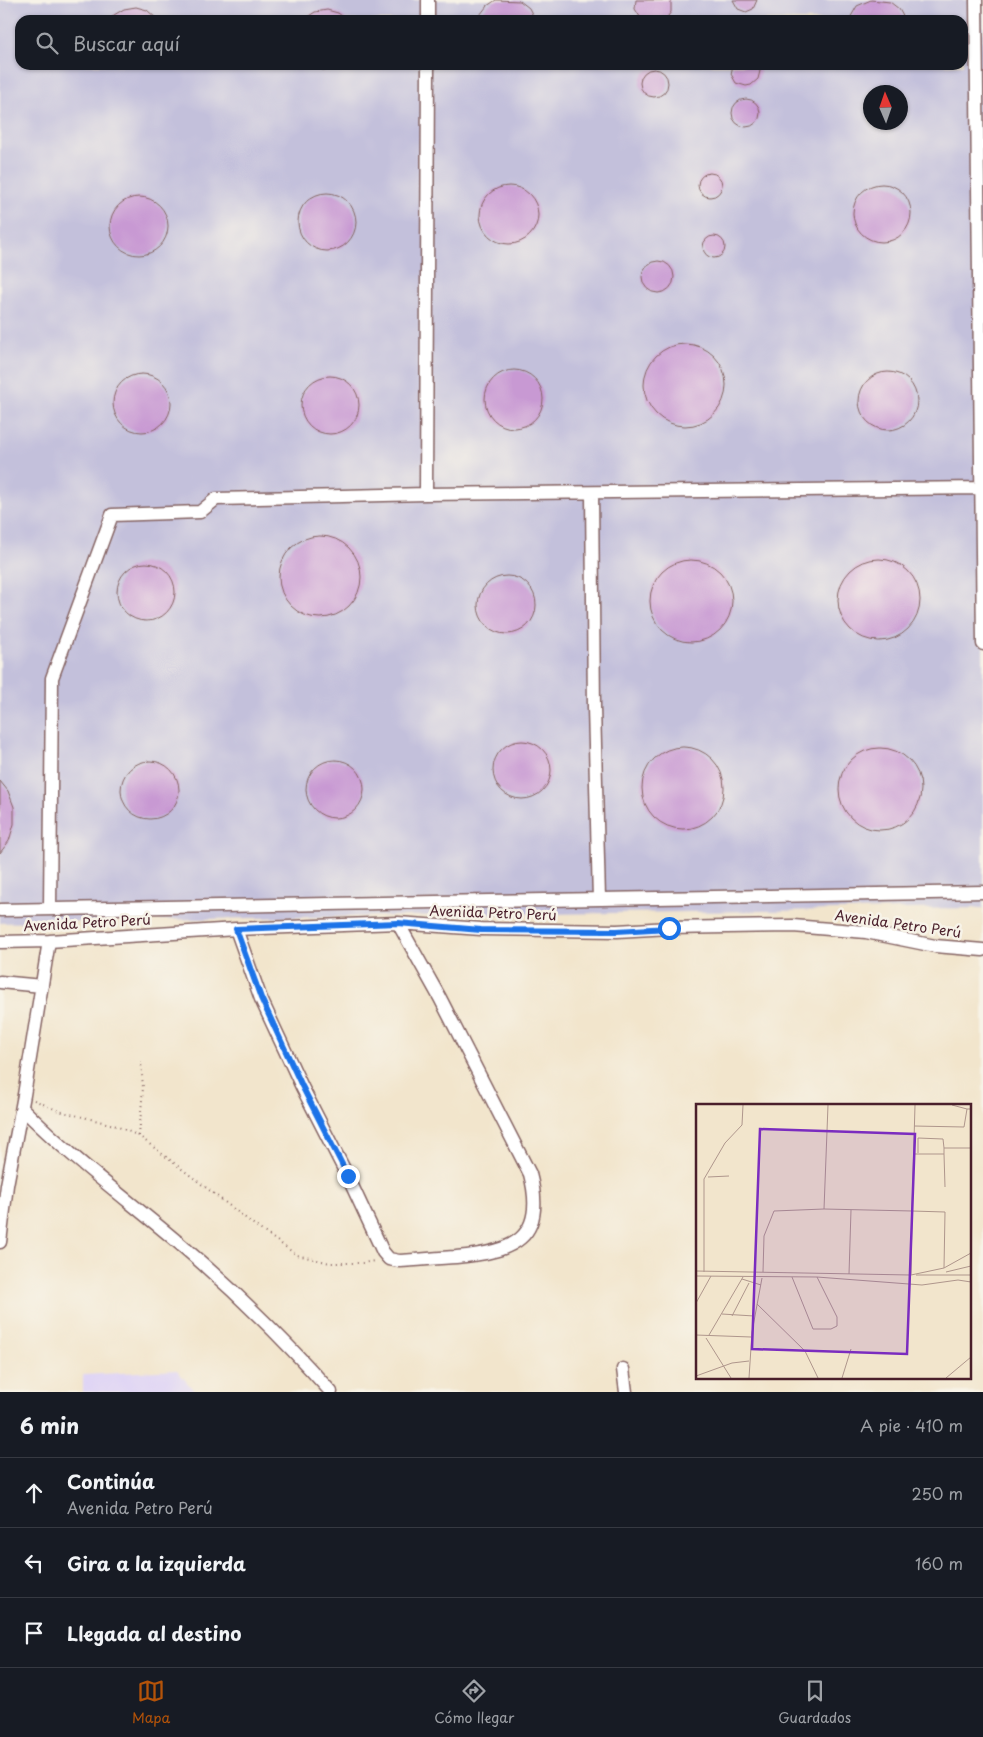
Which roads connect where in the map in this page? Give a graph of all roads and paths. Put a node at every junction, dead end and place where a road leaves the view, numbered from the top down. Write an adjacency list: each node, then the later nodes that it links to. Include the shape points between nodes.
1 (428, 0): 3 (street)
2 (976, 0): 5 (street)
3 (428, 15)
4 (428, 70): 8 (street)
5 (980, 123): 6 (street)
6 (982, 488): 7 (street); 9 (street)
7 (592, 493): 8 (street); 11 (street)
8 (426, 494): 12 (street, via 216,499 200,512 112,515 52,678)
9 (983, 644)
10 (983, 892): 11 (street)
11 (599, 899): 12 (street)
12 (50, 909): 13 (street)
13 (0, 910)
14 (398, 923): 15 (street, Avenida Petro Perú); 18 (street, Avenida Petro Perú, via 481,930 617,931 793,926 866,932 935,946); 27 (street, via 524,1160 536,1201 529,1228 522,1239 504,1249 474,1255)
15 (236, 929): 16 (street, Avenida Petro Perú); 27 (street, via 261,998)
16 (49, 940): 17 (street, Avenida Petro Perú); 20 (street)
17 (0, 942)
18 (983, 950)
19 (0, 982): 20 (street)
20 (42, 986): 22 (street)
21 (141, 1061): 24 (path, via 143,1088)
22 (24, 1096): 23 (street); 24 (path, via 59,1111 114,1125)
23 (22, 1108): 25 (street); 29 (street, via 66,1150 228,1286)
24 (139, 1136): 27 (path, via 297,1255 330,1263)
25 (4, 1185): 26 (street)
26 (0, 1242)
27 (389, 1259)
28 (623, 1369): 30 (street)
29 (332, 1392)
30 (626, 1392)

